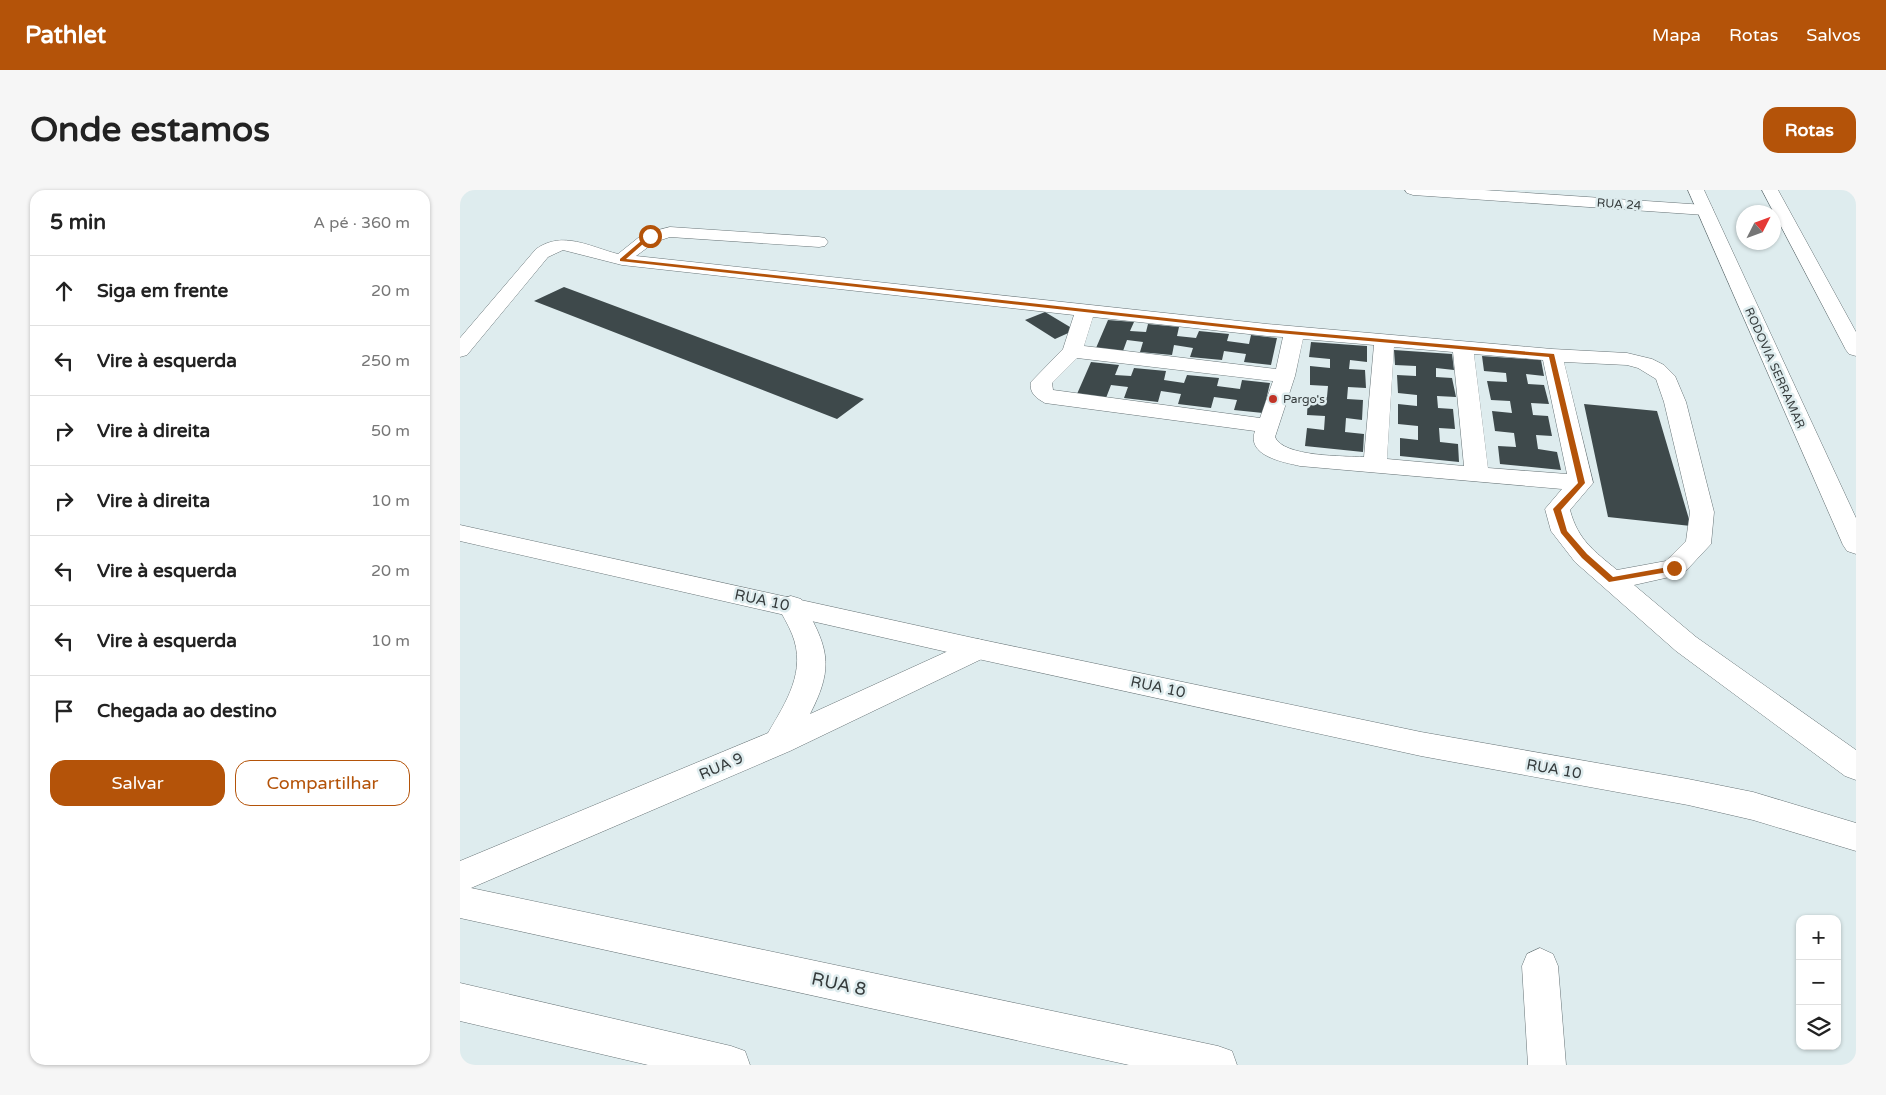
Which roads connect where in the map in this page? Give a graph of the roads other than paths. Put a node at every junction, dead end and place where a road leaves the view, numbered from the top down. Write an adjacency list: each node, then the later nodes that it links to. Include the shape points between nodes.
1 (1413, 190): 4 (street, RUA 24)
2 (1696, 190): 5 (street, RODOVIA SERRAMAR)
3 (1770, 190): 12 (street)
4 (1476, 192): 5 (street, RUA 24)
5 (1705, 210): 22 (street, RODOVIA SERRAMAR)
6 (819, 242): 7 (street, via 659,233 644,240)
7 (622, 260): 8 (street); 13 (street, via 574,245 560,244 548,248)
8 (1085, 310): 9 (street); 14 (street)
9 (1294, 333): 10 (street); 16 (street)
10 (1384, 341): 11 (street); 18 (street)
11 (1463, 348): 15 (street); 19 (street)
12 (1856, 350)
13 (460, 351)
14 (1072, 351): 16 (street); 17 (street, via 1042,382 1044,394 1053,398)
15 (1552, 355): 20 (street); 23 (street, via 1645,363 1665,376 1675,402 1702,512 1698,544 1674,568)
16 (1285, 376): 17 (street)
17 (1269, 426): 18 (street, via 1264,437 1266,444 1276,453 1300,459)
18 (1375, 465): 19 (street)
19 (1476, 475): 20 (street)
20 (1581, 483): 23 (street, via 1557,509 1563,531 1584,556)
21 (460, 533): 24 (street, RUA 10)
22 (1856, 545)
23 (1612, 580): 27 (street, via 1686,644)
24 (791, 606): 25 (street, RUA 10); 26 (street, via 808,639 813,663 808,689)
25 (978, 649): 26 (street, RUA 9); 28 (street, RUA 10, via 1421,744 1688,792 1753,806)
26 (779, 742): 29 (street, RUA 9)
27 (1856, 767)
28 (1856, 837)
29 (460, 878)
30 (460, 902): 34 (street, RUA 8)
31 (1540, 966): 35 (street)
32 (460, 1002): 33 (street)
33 (731, 1065)
34 (1218, 1065)
35 (1546, 1065)

